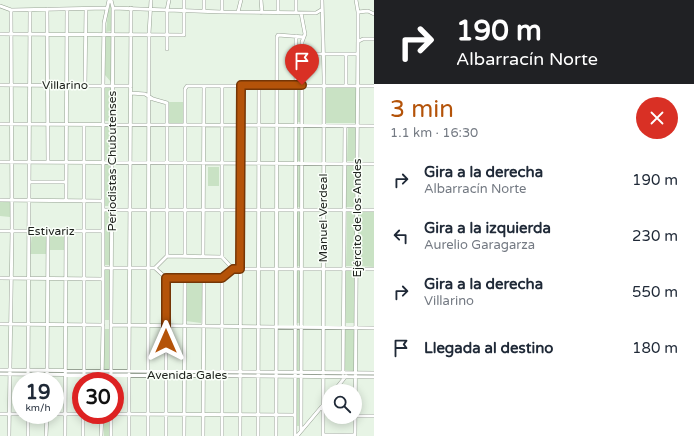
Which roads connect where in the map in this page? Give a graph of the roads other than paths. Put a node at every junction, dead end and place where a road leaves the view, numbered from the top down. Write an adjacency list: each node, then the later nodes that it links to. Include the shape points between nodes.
1 (110, 0): 14 (street, Periodistas Chubutenses); 15 (street, Periodistas Chubutenses)
2 (151, 0): 22 (street)
3 (169, 0): 23 (street)
4 (184, 0): 24 (street)
5 (204, 0): 26 (street)
6 (222, 0): 27 (street)
7 (241, 0): 28 (street)
8 (261, 0): 31 (street)
9 (278, 0): 32 (street)
10 (296, 0): 29 (street)
11 (322, 0): 25 (street, Manuel Verdeal)
12 (356, 0): 30 (street, Ejército de los Andes)
13 (0, 6): 20 (street)
14 (107, 8): 19 (street); 41 (street, Periodistas Chubutenses)
15 (113, 8): 16 (street); 42 (street, Periodistas Chubutenses)
16 (131, 8): 22 (street); 43 (street)
17 (48, 9): 18 (street); 21 (street); 38 (street)
18 (67, 9): 19 (street); 39 (street)
19 (86, 9): 40 (street)
20 (11, 10): 21 (street); 36 (street)
21 (30, 10): 37 (street)
22 (150, 10): 23 (street); 44 (street)
23 (167, 10): 24 (street); 45 (street)
24 (185, 10): 26 (street); 45 (street, via 185,34)
25 (322, 10): 33 (street); 52 (street, Manuel Verdeal)
26 (204, 11): 27 (street)
27 (222, 12): 28 (street)
28 (238, 12): 31 (street)
29 (296, 12): 32 (street); 33 (street)
30 (358, 12): 34 (street); 49 (street, Ejército de los Andes)
31 (262, 13): 32 (street)
32 (278, 13)
33 (301, 13): 47 (street)
34 (374, 14)
35 (0, 34): 36 (street)
36 (12, 34): 37 (street); 68 (street)
37 (30, 34): 38 (street); 69 (street)
38 (48, 34): 39 (street); 70 (street)
39 (66, 34): 40 (street); 71 (street)
40 (86, 34): 41 (street); 57 (street)
41 (104, 34): 42 (street); 58 (street, Periodistas Chubutenses)
42 (113, 34): 43 (street); 59 (street, Periodistas Chubutenses)
43 (131, 34): 44 (street); 72 (street)
44 (149, 34): 45 (street); 78 (street)
45 (167, 35): 50 (street)
46 (296, 36): 47 (street); 55 (street); 62 (street, via 277,37)
47 (304, 37): 51 (street)
48 (374, 39): 49 (street, via 363,38)
49 (358, 42): 54 (street, Ejército de los Andes)
50 (167, 49)
51 (302, 54): 52 (street); 56 (street)
52 (324, 54): 53 (street); 65 (street, Manuel Verdeal)
53 (346, 54): 54 (street); 66 (street)
54 (358, 54): 75 (street, Ejército de los Andes)
55 (295, 71): 56 (street); 63 (street)
56 (302, 73): 64 (street)
57 (85, 85): 58 (street, Villarino); 71 (street, Villarino)
58 (103, 85): 59 (street, Villarino); 86 (street, Periodistas Chubutenses)
59 (112, 85): 72 (street, Villarino); 83 (street, Periodistas Chubutenses)
60 (241, 85): 61 (street); 74 (street); 93 (street)
61 (259, 85): 62 (street); 94 (street)
62 (277, 85): 63 (street); 95 (street)
63 (295, 85): 64 (street); 96 (street)
64 (302, 85): 65 (street); 97 (street)
65 (323, 85): 66 (street); 98 (street, Manuel Verdeal)
66 (346, 85): 75 (street)
67 (0, 86): 68 (street, Villarino)
68 (11, 86): 69 (street, Villarino); 80 (street)
69 (30, 86): 70 (street, Villarino); 81 (street)
70 (48, 86): 71 (street, Villarino); 82 (street)
71 (66, 86): 84 (street)
72 (130, 86): 77 (street)
73 (204, 86): 74 (street); 90 (street, via 189,85 186,88); 91 (street)
74 (222, 86): 92 (street)
75 (358, 86): 76 (street); 100 (street, Ejército de los Andes)
76 (374, 86)
77 (130, 93): 78 (street); 87 (street)
78 (148, 95): 88 (street); 89 (street, via 167,103)
79 (0, 124): 80 (street)
80 (11, 124): 81 (street); 103 (street)
81 (30, 124): 82 (street); 104 (street)
82 (48, 124): 84 (street); 105 (street)
83 (112, 124): 86 (street); 87 (street); 109 (street, Periodistas Chubutenses)
84 (66, 125): 85 (street); 106 (street)
85 (84, 125): 86 (street); 107 (street)
86 (104, 125): 108 (street, Periodistas Chubutenses)
87 (130, 125): 88 (street); 110 (street)
88 (148, 125): 89 (street); 111 (street)
89 (167, 125): 90 (street); 112 (street)
90 (185, 125): 91 (street); 113 (street)
91 (204, 126): 92 (street); 114 (street)
92 (222, 126): 93 (street); 115 (street)
93 (241, 126): 94 (street); 116 (street)
94 (258, 126): 95 (street); 117 (street)
95 (277, 126): 96 (street); 118 (street)
96 (295, 126): 97 (street); 119 (street)
97 (302, 126): 98 (street); 120 (street)
98 (323, 126): 99 (street); 121 (street, Manuel Verdeal)
99 (345, 126): 100 (street); 122 (street, Ejército de los Andes)
100 (358, 126): 101 (street); 123 (street, Ejército de los Andes)
101 (374, 126)
102 (0, 162): 103 (street)
103 (11, 162): 104 (street); 128 (street)
104 (30, 162): 105 (street); 125 (street)
105 (48, 162): 106 (street)
106 (66, 162): 107 (street); 126 (street)
107 (84, 162): 108 (street); 131 (street)
108 (103, 163): 109 (street); 132 (street, Periodistas Chubutenses)
109 (112, 163): 110 (street); 134 (street, Periodistas Chubutenses)
110 (130, 163): 111 (street); 135 (street)
111 (148, 163): 112 (street); 136 (street)
112 (167, 163): 113 (street); 137 (street)
113 (185, 163): 114 (street); 138 (street)
114 (204, 163): 115 (street); 139 (street)
115 (222, 163): 116 (street); 140 (street)
116 (240, 163): 117 (street); 141 (street)
117 (258, 163): 118 (street); 142 (street)
118 (277, 163): 119 (street); 147 (street)
119 (295, 164): 120 (street); 148 (street)
120 (301, 164): 121 (street); 149 (street)
121 (323, 164): 122 (street); 143 (street, Manuel Verdeal)
122 (345, 164): 123 (street); 144 (street, Ejército de los Andes)
123 (357, 164): 124 (street); 145 (street, Ejército de los Andes)
124 (374, 164)
125 (30, 182): 126 (street); 129 (street)
126 (66, 182): 130 (street)
127 (0, 200): 128 (street)
128 (11, 200): 129 (street); 151 (street)
129 (30, 201): 130 (street); 152 (street)
130 (66, 201): 131 (street)
131 (84, 201): 132 (street); 155 (street)
132 (103, 201): 133 (street, Periodistas Chubutenses)
133 (103, 210): 134 (street); 156 (street, Periodistas Chubutenses)
134 (112, 210): 135 (street); 162 (street, Periodistas Chubutenses)
135 (130, 210): 136 (street); 163 (street)
136 (149, 210): 137 (street); 164 (street)
137 (167, 210): 138 (street); 157 (street)
138 (185, 210): 139 (street); 158 (street)
139 (204, 210): 140 (street); 159 (street)
140 (221, 210): 141 (street); 160 (street)
141 (240, 210): 142 (street); 167 (street)
142 (258, 210): 147 (street); 168 (street)
143 (323, 210): 144 (street); 149 (street); 172 (street, Manuel Verdeal)
144 (345, 210): 145 (street); 173 (street, Ejército de los Andes)
145 (357, 210): 146 (street); 174 (street, Ejército de los Andes)
146 (374, 210)
147 (277, 211): 148 (street); 169 (street)
148 (295, 211): 149 (street); 170 (street)
149 (301, 211): 171 (street)
150 (0, 231): 151 (street, Estivariz)
151 (12, 231): 152 (street, Estivariz); 177 (street)
152 (30, 231): 153 (street, Estivariz); 178 (street)
153 (48, 231): 154 (street, Estivariz); 179 (street)
154 (66, 231): 155 (street, Estivariz); 184 (street)
155 (84, 231): 156 (street, Estivariz); 185 (street)
156 (103, 231): 161 (street, Periodistas Chubutenses)
157 (167, 256): 158 (street); 165 (street)
158 (185, 256): 159 (street)
159 (203, 256): 160 (street)
160 (222, 256): 166 (street)
161 (102, 268): 162 (street); 186 (street, Periodistas Chubutenses)
162 (111, 268): 163 (street); 193 (street, Periodistas Chubutenses)
163 (130, 268): 164 (street); 195 (street)
164 (149, 268): 165 (street); 196 (street)
165 (155, 268): 180 (street)
166 (233, 269): 167 (street); 183 (street)
167 (240, 269): 168 (street); 201 (street)
168 (258, 269): 169 (street); 202 (street)
169 (277, 269): 170 (street); 203 (street)
170 (295, 269): 171 (street); 204 (street)
171 (302, 269): 172 (street); 205 (street)
172 (323, 269): 173 (street); 206 (street, Manuel Verdeal)
173 (345, 269): 174 (street); 207 (street, Ejército de los Andes)
174 (356, 269): 175 (street); 208 (street, Ejército de los Andes)
175 (374, 269)
176 (0, 278): 177 (street)
177 (10, 278): 178 (street); 188 (street)
178 (29, 278): 179 (street); 189 (street)
179 (47, 278): 184 (street); 190 (street)
180 (166, 278): 181 (street); 197 (street)
181 (185, 278): 182 (street); 198 (street)
182 (204, 278): 183 (street); 199 (street)
183 (222, 278): 200 (street)
184 (66, 279): 185 (street); 191 (street)
185 (84, 279): 186 (street); 192 (street)
186 (102, 279): 194 (street, Periodistas Chubutenses)
187 (0, 324): 188 (street)
188 (10, 324): 189 (street); 211 (street)
189 (28, 324): 190 (street); 212 (street)
190 (47, 324): 191 (street); 213 (street)
191 (66, 324): 192 (street); 214 (street)
192 (84, 324): 194 (street); 216 (street)
193 (111, 324): 194 (street, via 107,320); 194 (street, via 107,329); 195 (street); 218 (street, Periodistas Chubutenses)
194 (103, 325): 217 (street, Periodistas Chubutenses)
195 (130, 326): 196 (street); 220 (street)
196 (148, 326): 197 (street); 221 (street)
197 (166, 326): 198 (street); 222 (street)
198 (185, 326): 199 (street); 223 (street)
199 (203, 326): 200 (street); 224 (street)
200 (221, 327): 201 (street); 225 (street)
201 (240, 327): 202 (street); 226 (street)
202 (258, 327): 203 (street); 227 (street)
203 (277, 327): 204 (street); 228 (street)
204 (295, 327): 205 (street); 229 (street)
205 (302, 327): 206 (street); 230 (street)
206 (323, 327): 207 (street); 233 (street, Manuel Verdeal)
207 (344, 327): 208 (street); 235 (street, Ejército de los Andes)
208 (356, 328): 209 (street); 234 (street, Ejército de los Andes)
209 (374, 328)
210 (0, 370): 211 (street, Avenida Gales)
211 (11, 372): 232 (street, Avenida Gales); 242 (street)
212 (29, 372)
213 (47, 372)
214 (66, 372): 215 (street, Avenida Gales); 249 (street)
215 (72, 372)
216 (84, 372)
217 (103, 372)
218 (111, 372)
219 (124, 373): 220 (street, Avenida Gales)
220 (129, 373): 221 (street, Avenida Gales); 244 (street)
221 (148, 373): 222 (street, Avenida Gales); 245 (street)
222 (166, 373): 223 (street, Avenida Gales); 246 (street)
223 (185, 373): 224 (street, Avenida Gales); 247 (street)
224 (203, 373): 225 (street, Avenida Gales); 248 (street)
225 (222, 373): 226 (street, Avenida Gales); 251 (street)
226 (240, 373): 227 (street, Avenida Gales); 252 (street)
227 (258, 373): 228 (street, Avenida Gales); 253 (street)
228 (277, 373): 229 (street, Avenida Gales); 254 (street)
229 (295, 373): 230 (street, Avenida Gales); 255 (street)
230 (301, 373): 233 (street, Avenida Gales); 266 (street)
231 (374, 373): 234 (street, Avenida Gales)
232 (0, 374)
233 (323, 374): 235 (street, Avenida Gales); 237 (street, Manuel Verdeal)
234 (355, 374): 235 (street, Avenida Gales); 236 (street, Avenida Gales); 239 (street, Ejército de los Andes)
235 (344, 375): 238 (street)
236 (374, 376)
237 (323, 384)
238 (338, 384)
239 (355, 384)
240 (322, 407): 266 (street)
241 (0, 414): 242 (street)
242 (9, 414): 269 (street)
243 (124, 414): 244 (street)
244 (129, 414): 245 (street); 276 (street)
245 (148, 414): 246 (street); 277 (street)
246 (165, 414): 247 (street); 278 (street)
247 (184, 414): 248 (street); 279 (street)
248 (203, 414): 251 (street); 280 (street)
249 (65, 415): 250 (street); 272 (street)
250 (72, 415)
251 (222, 415): 252 (street); 281 (street)
252 (240, 415): 253 (street); 282 (street)
253 (258, 415): 254 (street); 283 (street)
254 (276, 415): 255 (street); 284 (street)
255 (295, 415): 265 (street)
256 (362, 416): 257 (street)
257 (374, 416)
258 (28, 424): 270 (street)
259 (46, 424): 271 (street)
260 (82, 424): 273 (street)
261 (102, 424): 274 (street)
262 (111, 424): 275 (street)
263 (324, 424): 267 (street, Manuel Verdeal)
264 (355, 424): 268 (street, Ejército de los Andes)
265 (295, 429): 266 (street); 285 (street)
266 (301, 430): 285 (street)
267 (323, 435): 268 (street)
268 (355, 435)
269 (9, 436)
270 (28, 436)
271 (46, 436)
272 (65, 436)
273 (83, 436)
274 (101, 436)
275 (111, 436)
276 (129, 436)
277 (148, 436)
278 (166, 436)
279 (184, 436)
280 (203, 436)
281 (222, 436)
282 (240, 436)
283 (258, 436)
284 (276, 436)
285 (296, 436)

